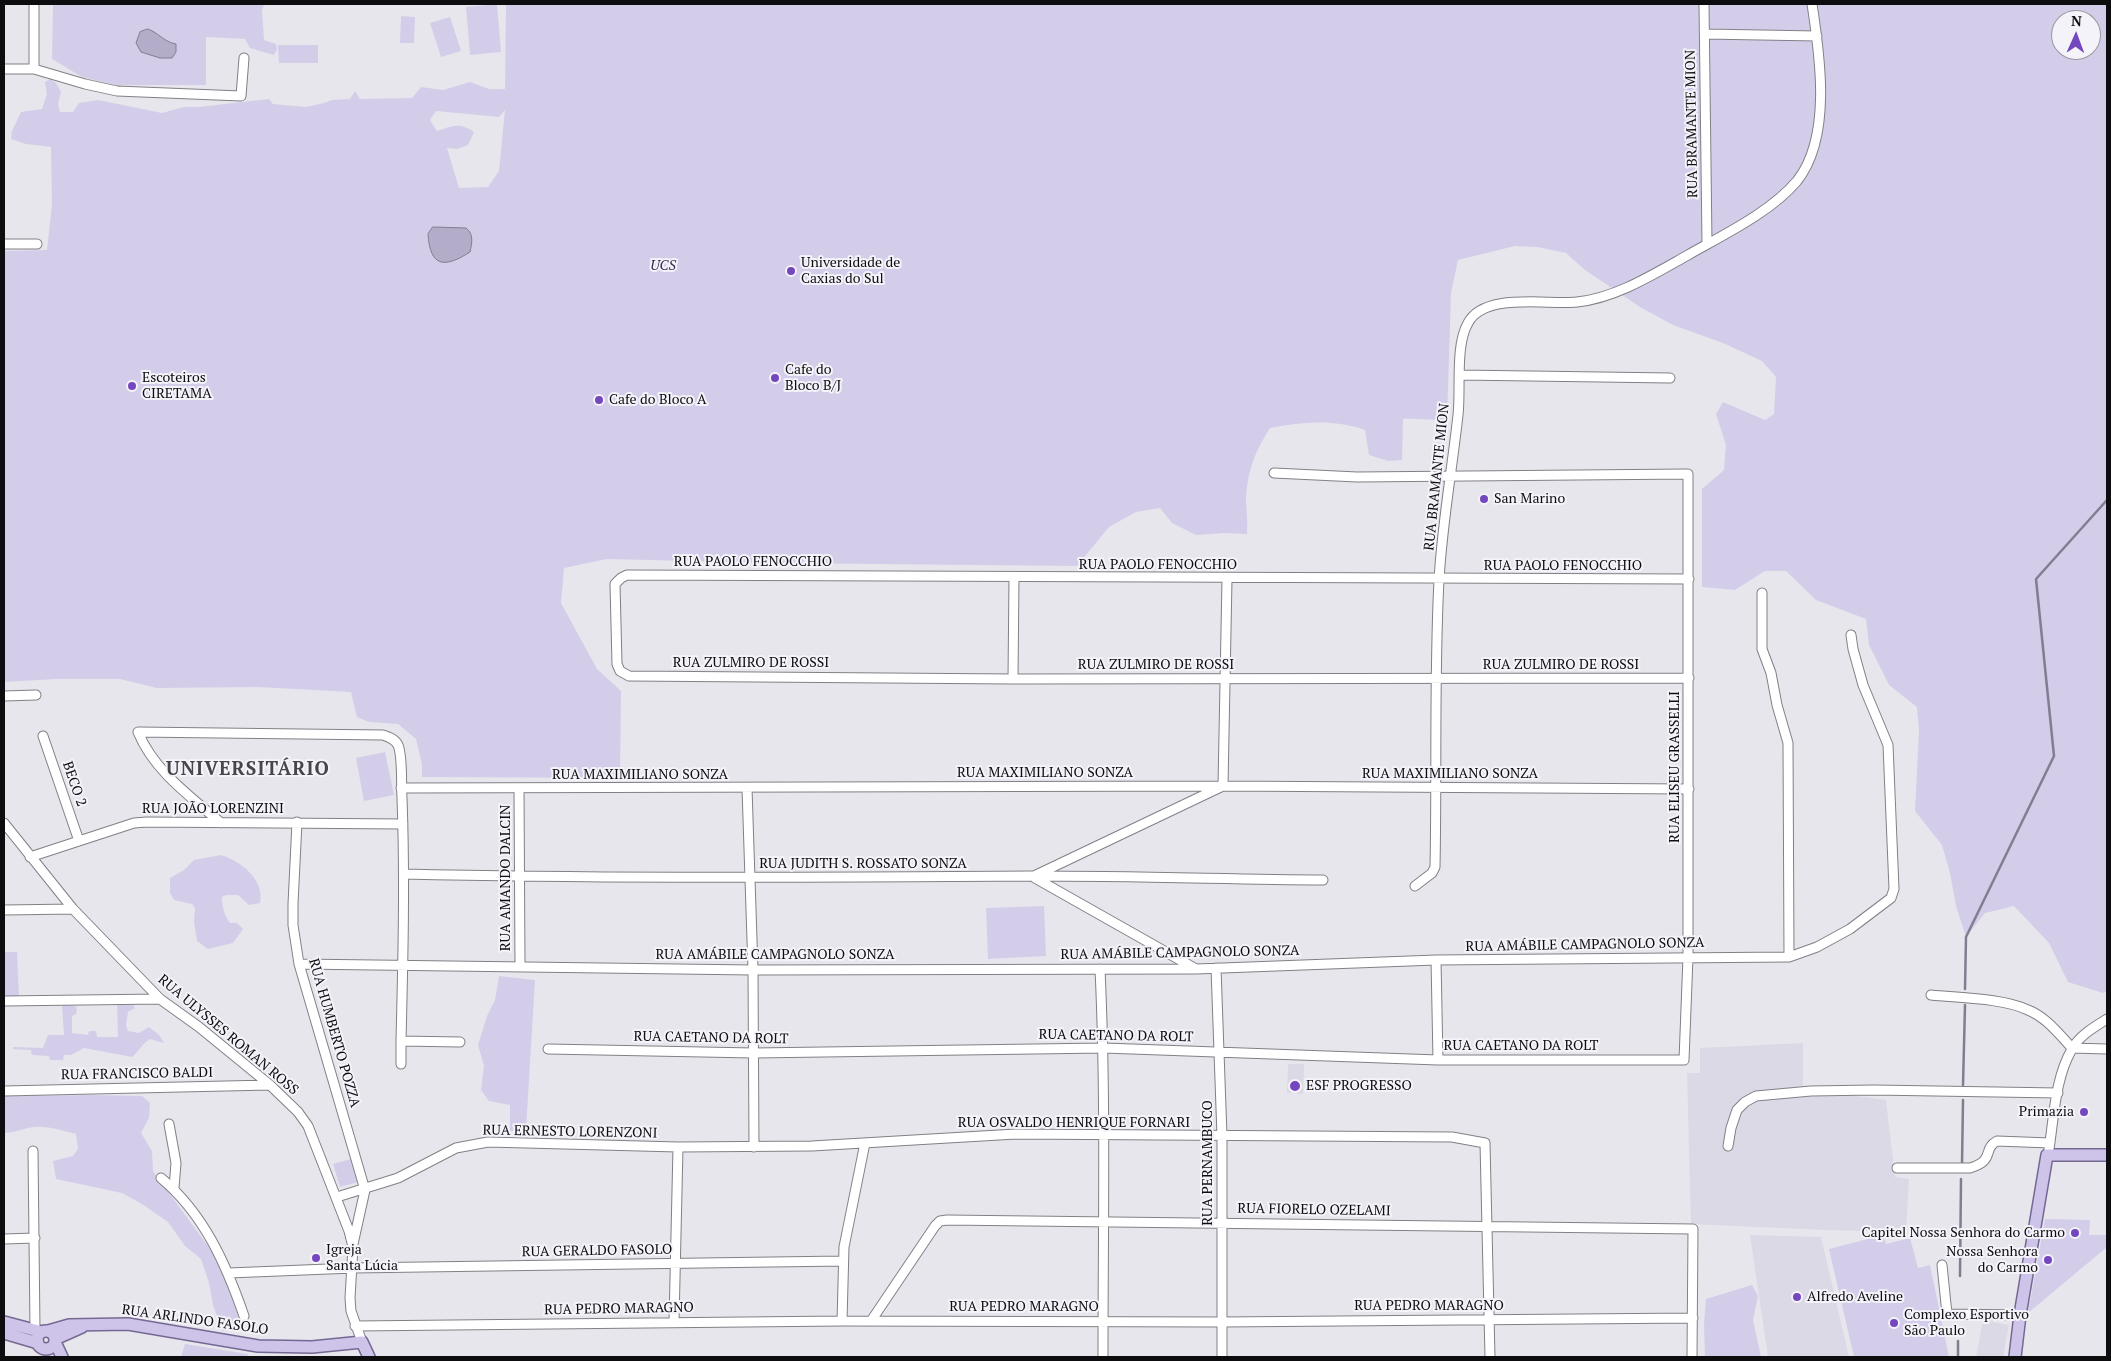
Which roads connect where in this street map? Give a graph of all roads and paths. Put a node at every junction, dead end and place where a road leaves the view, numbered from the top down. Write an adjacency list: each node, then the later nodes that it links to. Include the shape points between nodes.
1 (34, 4): 8 (street)
2 (1704, 4): 4 (street, RUA BRAMANTE MION)
3 (1812, 4): 5 (street, RUA BRAMANTE MION)
4 (1705, 34): 5 (street); 11 (street, RUA BRAMANTE MION)
5 (1817, 36): 11 (street, RUA BRAMANTE MION, via 1820,121 1813,153 1797,180 1768,207)
6 (244, 58): 8 (street, via 242,96 116,91)
7 (4, 69): 8 (street)
8 (34, 69)
9 (4, 244): 10 (street)
10 (36, 244)
11 (1707, 244): 12 (street, RUA BRAMANTE MION, via 1605,296 1578,302 1494,304 1480,310 1468,321 1461,339)
12 (1460, 375): 13 (street); 15 (street, RUA BRAMANTE MION)
13 (1670, 378)
14 (1274, 473): 15 (street)
15 (1451, 477): 18 (street, RUA BRAMANTE MION); 19 (street, RUA ELISEU GRASSELLI, via 1688,474)
16 (1014, 577): 17 (street, RUA PAOLO FENOCCHIO); 22 (street, RUA PAOLO FENOCCHIO, via 627,575 615,584 617,664); 24 (street)
17 (1227, 579): 18 (street, RUA PAOLO FENOCCHIO); 25 (street)
18 (1439, 580): 19 (street, RUA PAOLO FENOCCHIO); 26 (street, RUA BRAMANTE MION)
19 (1688, 580): 23 (street, RUA ELISEU GRASSELLI)
20 (1762, 594): 52 (street, via 1762,649 1788,743)
21 (1851, 635): 52 (street, RUA AMÁBILE CAMPAGNOLO SONZA, via 1864,685 1888,745 1894,889 1891,898 1850,929 1817,947)
22 (623, 674): 24 (street, RUA ZULMIRO DE ROSSI)
23 (1689, 678): 26 (street, RUA ZULMIRO DE ROSSI); 35 (street, RUA ELISEU GRASSELLI)
24 (1013, 679): 25 (street, RUA ZULMIRO DE ROSSI)
25 (1226, 679): 26 (street, RUA ZULMIRO DE ROSSI); 30 (street)
26 (1437, 679): 34 (street, RUA BRAMANTE MION)
27 (36, 695): 28 (street)
28 (4, 696)
29 (44, 736): 41 (street, BECO 2)
30 (1223, 786): 33 (street, RUA MAXIMILIANO SONZA); 34 (street, RUA MAXIMILIANO SONZA); 44 (street)
31 (401, 788): 32 (street, RUA MAXIMILIANO SONZA); 38 (street, via 398,746 392,738 138,732 145,749 160,769); 39 (street)
32 (520, 788): 33 (street, RUA MAXIMILIANO SONZA); 45 (street, RUA AMANDO DALCIN)
33 (747, 788): 46 (street)
34 (1437, 788): 35 (street, RUA MAXIMILIANO SONZA); 48 (street, RUA BRAMANTE MION, via 1435,867)
35 (1689, 789): 51 (street, RUA ELISEU GRASSELLI)
36 (298, 822): 38 (street, RUA JOÃO LORENZINI); 39 (street, RUA JOÃO LORENZINI); 54 (street, RUA HUMBERTO POZZA, via 292,904)
37 (4, 823): 40 (street, RUA ULYSSES ROMAN ROSS)
38 (221, 824): 41 (street, RUA JOÃO LORENZINI, via 134,823)
39 (403, 824): 43 (street)
40 (8, 835): 42 (street, RUA ULYSSES ROMAN ROSS)
41 (79, 841): 42 (street, RUA JOÃO LORENZINI)
42 (30, 857): 49 (street, RUA ULYSSES ROMAN ROSS)
43 (404, 874): 45 (street, RUA JUDITH S. ROSSATO SONZA); 55 (street)
44 (1033, 876): 46 (street, RUA JUDITH S. ROSSATO SONZA); 47 (street, RUA JUDITH S. ROSSATO SONZA); 59 (street)
45 (520, 877): 46 (street, RUA JUDITH S. ROSSATO SONZA); 56 (street, RUA AMANDO DALCIN)
46 (750, 879): 60 (street)
47 (1323, 880)
48 (1415, 886)
49 (73, 909): 50 (street); 62 (street, RUA ULYSSES ROMAN ROSS)
50 (4, 910)
51 (1688, 957): 52 (street, RUA AMÁBILE CAMPAGNOLO SONZA); 53 (street, RUA AMÁBILE CAMPAGNOLO SONZA); 74 (street, RUA ELISEU GRASSELLI)
52 (1789, 957)
53 (1436, 960): 57 (street, RUA AMÁBILE CAMPAGNOLO SONZA); 73 (street)
54 (299, 964): 55 (street, RUA AMÁBILE CAMPAGNOLO SONZA); 93 (street, RUA HUMBERTO POZZA)
55 (403, 964): 56 (street, RUA AMÁBILE CAMPAGNOLO SONZA); 65 (street)
56 (520, 967): 60 (street, RUA AMÁBILE CAMPAGNOLO SONZA)
57 (1216, 968): 59 (street, RUA AMÁBILE CAMPAGNOLO SONZA); 71 (street, RUA PERNAMBUCO)
58 (1100, 969): 59 (street, RUA AMÁBILE CAMPAGNOLO SONZA); 60 (street, RUA AMÁBILE CAMPAGNOLO SONZA); 67 (street)
59 (1196, 969)
60 (753, 970): 72 (street)
61 (1931, 995): 68 (street, via 2005,1003 2028,1009 2041,1017)
62 (160, 999): 63 (street); 76 (street, RUA ULYSSES ROMAN ROSS, via 199,1026)
63 (4, 1001)
64 (2107, 1019): 68 (street, via 2087,1032)
65 (401, 1041): 66 (street); 75 (street)
66 (460, 1042)
67 (1104, 1048): 71 (street, RUA CAETANO DA ROLT); 72 (street, RUA CAETANO DA ROLT); 80 (street)
68 (2072, 1048): 70 (street); 78 (street)
69 (548, 1049): 72 (street, RUA CAETANO DA ROLT)
70 (2107, 1049)
71 (1220, 1051): 73 (street, RUA CAETANO DA ROLT); 81 (street, RUA PERNAMBUCO)
72 (754, 1053): 86 (street)
73 (1438, 1060): 74 (street, RUA CAETANO DA ROLT)
74 (1684, 1060)
75 (401, 1064)
76 (270, 1085): 77 (street, RUA FRANCISCO BALDI); 94 (street, RUA ULYSSES ROMAN ROSS, via 308,1126)
77 (4, 1091)
78 (2058, 1093): 83 (street); 84 (street, via 1874,1090 1756,1096 1737,1110)
79 (169, 1124): 92 (street, via 176,1163)
80 (1105, 1136): 81 (street, RUA OSVALDO HENRIQUE FORNARI); 82 (street, RUA OSVALDO HENRIQUE FORNARI, via 1016,1134); 95 (street)
81 (1222, 1136): 96 (street, RUA PERNAMBUCO); 97 (street, RUA OSVALDO HENRIQUE FORNARI, via 1452,1137 1484,1143)
82 (865, 1143): 86 (street, RUA OSVALDO HENRIQUE FORNARI); 101 (street)
83 (2050, 1143): 88 (street); 90 (street, via 1997,1141 1991,1146 1986,1160 1970,1168)
84 (1728, 1146)
85 (678, 1147): 86 (street, RUA ERNESTO LORENZONI); 93 (street, RUA ERNESTO LORENZONI, via 472,1144 456,1148 398,1178); 102 (street)
86 (754, 1147)
87 (33, 1151): 98 (street)
88 (2047, 1155): 89 (main road); 106 (main road)
89 (2107, 1155)
90 (1897, 1168)
91 (161, 1178): 92 (street)
92 (174, 1188): 105 (street, via 211,1237)
93 (365, 1190): 94 (street, RUA ERNESTO LORENZONI); 100 (street, RUA HUMBERTO POZZA)
94 (337, 1197): 100 (street, RUA ULYSSES ROMAN ROSS)
95 (1103, 1222): 96 (street, RUA FIORELO OZELAMI); 111 (street, RUA FIORELO OZELAMI, via 940,1222); 112 (street)
96 (1222, 1222): 97 (street, RUA FIORELO OZELAMI); 115 (street, RUA PERNAMBUCO)
97 (1485, 1226): 108 (street, RUA FIORELO OZELAMI, via 1693,1229); 109 (street)
98 (35, 1238): 99 (street); 118 (street)
99 (4, 1239)
100 (352, 1247): 104 (street)
101 (842, 1261): 102 (street, RUA GERALDO FASOLO); 110 (street)
102 (675, 1264): 104 (street, RUA GERALDO FASOLO); 114 (street)
103 (1942, 1265): 106 (street, via 1946,1314)
104 (353, 1268): 105 (street, RUA GERALDO FASOLO); 116 (street, via 350,1298)
105 (229, 1273): 107 (street)
106 (2020, 1315): 126 (main road)
107 (244, 1316)
108 (1693, 1318): 109 (street, RUA PEDRO MARAGNO); 125 (street)
109 (1488, 1319): 115 (street, RUA PEDRO MARAGNO); 124 (street)
110 (842, 1320): 111 (street, RUA PEDRO MARAGNO); 114 (street, RUA PEDRO MARAGNO)
111 (871, 1321): 112 (street, RUA PEDRO MARAGNO)
112 (1103, 1321): 115 (street, RUA PEDRO MARAGNO); 122 (street)
113 (4, 1322): 118 (main road)
114 (674, 1322): 116 (street, RUA PEDRO MARAGNO)
115 (1222, 1322): 123 (street, RUA PERNAMBUCO)
116 (355, 1326): 119 (street)
117 (4, 1333): 118 (main road)
118 (46, 1340): 119 (main road, RUA ARLINDO FASOLO, via 62,1326 103,1324 143,1326 258,1346 312,1347); 120 (main road)
119 (362, 1342): 121 (main road)
120 (62, 1357)
121 (369, 1357)
122 (1103, 1357)
123 (1222, 1357)
124 (1490, 1357)
125 (1692, 1357)
126 (2015, 1357)

